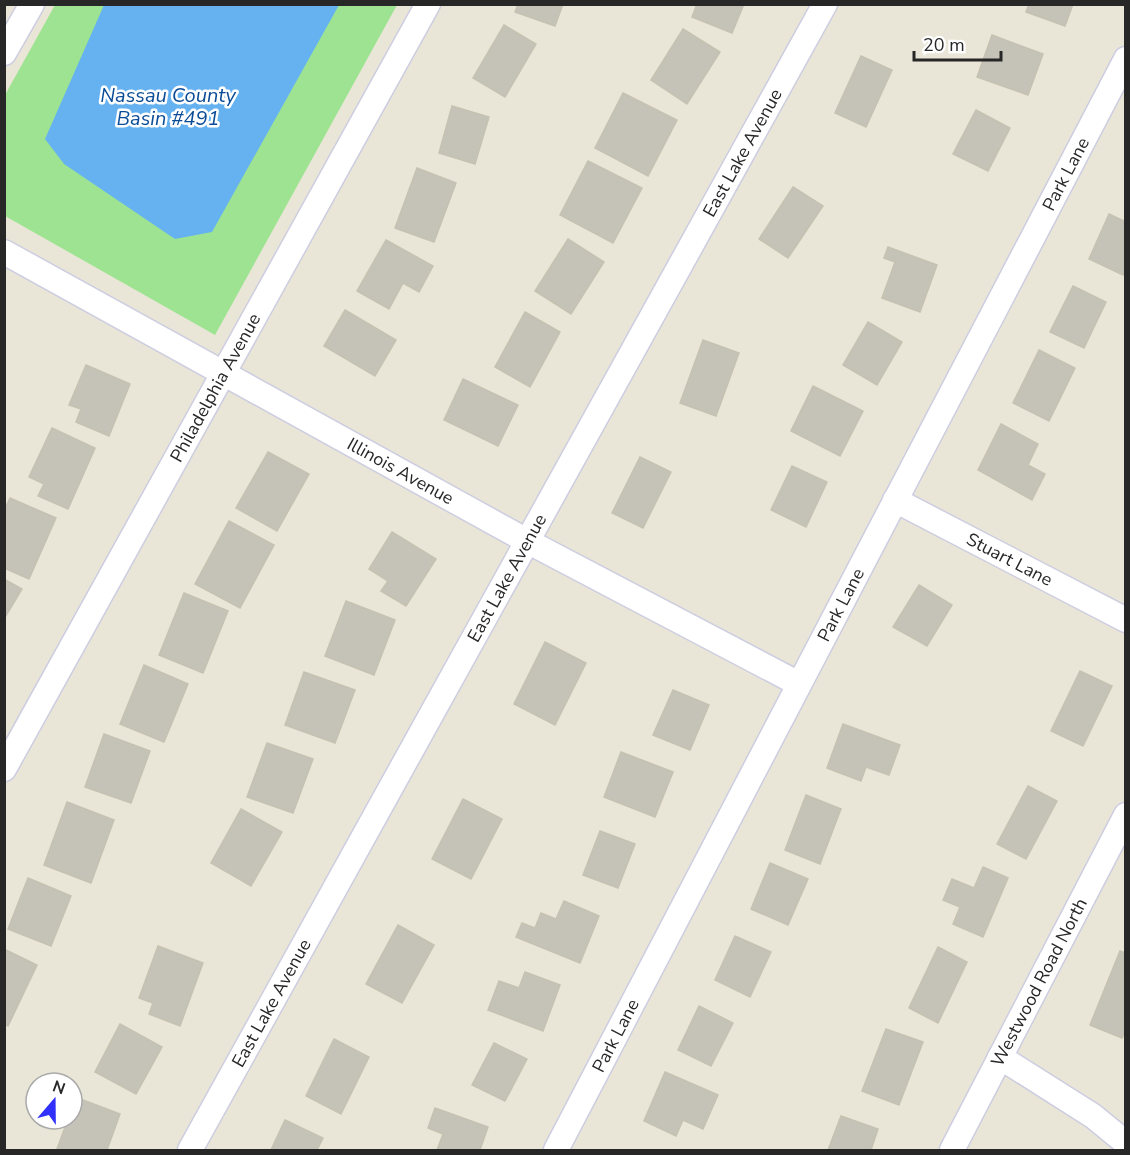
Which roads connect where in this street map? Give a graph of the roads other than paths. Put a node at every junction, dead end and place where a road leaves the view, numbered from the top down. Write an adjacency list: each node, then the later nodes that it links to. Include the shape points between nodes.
1 (32, 4): 4 (street)
2 (428, 4): 7 (street, Philadelphia Avenue)
3 (825, 4): 9 (street, East Lake Avenue)
4 (4, 53)
5 (1125, 59): 8 (street, Park Lane)
6 (4, 252): 7 (street, Illinois Avenue)
7 (224, 374): 9 (street, Illinois Avenue); 12 (street, Philadelphia Avenue)
8 (895, 500): 10 (street, Stuart Lane); 11 (street, Park Lane)
9 (527, 541): 11 (street, Illinois Avenue); 16 (street, East Lake Avenue)
10 (1125, 620)
11 (799, 684): 17 (street, Park Lane)
12 (4, 769)
13 (1125, 814): 14 (street, Westwood Road North)
14 (1000, 1057): 15 (street, via 1094,1116); 18 (street, Westwood Road North)
15 (1125, 1143)
16 (190, 1150)
17 (556, 1150)
18 (952, 1150)

